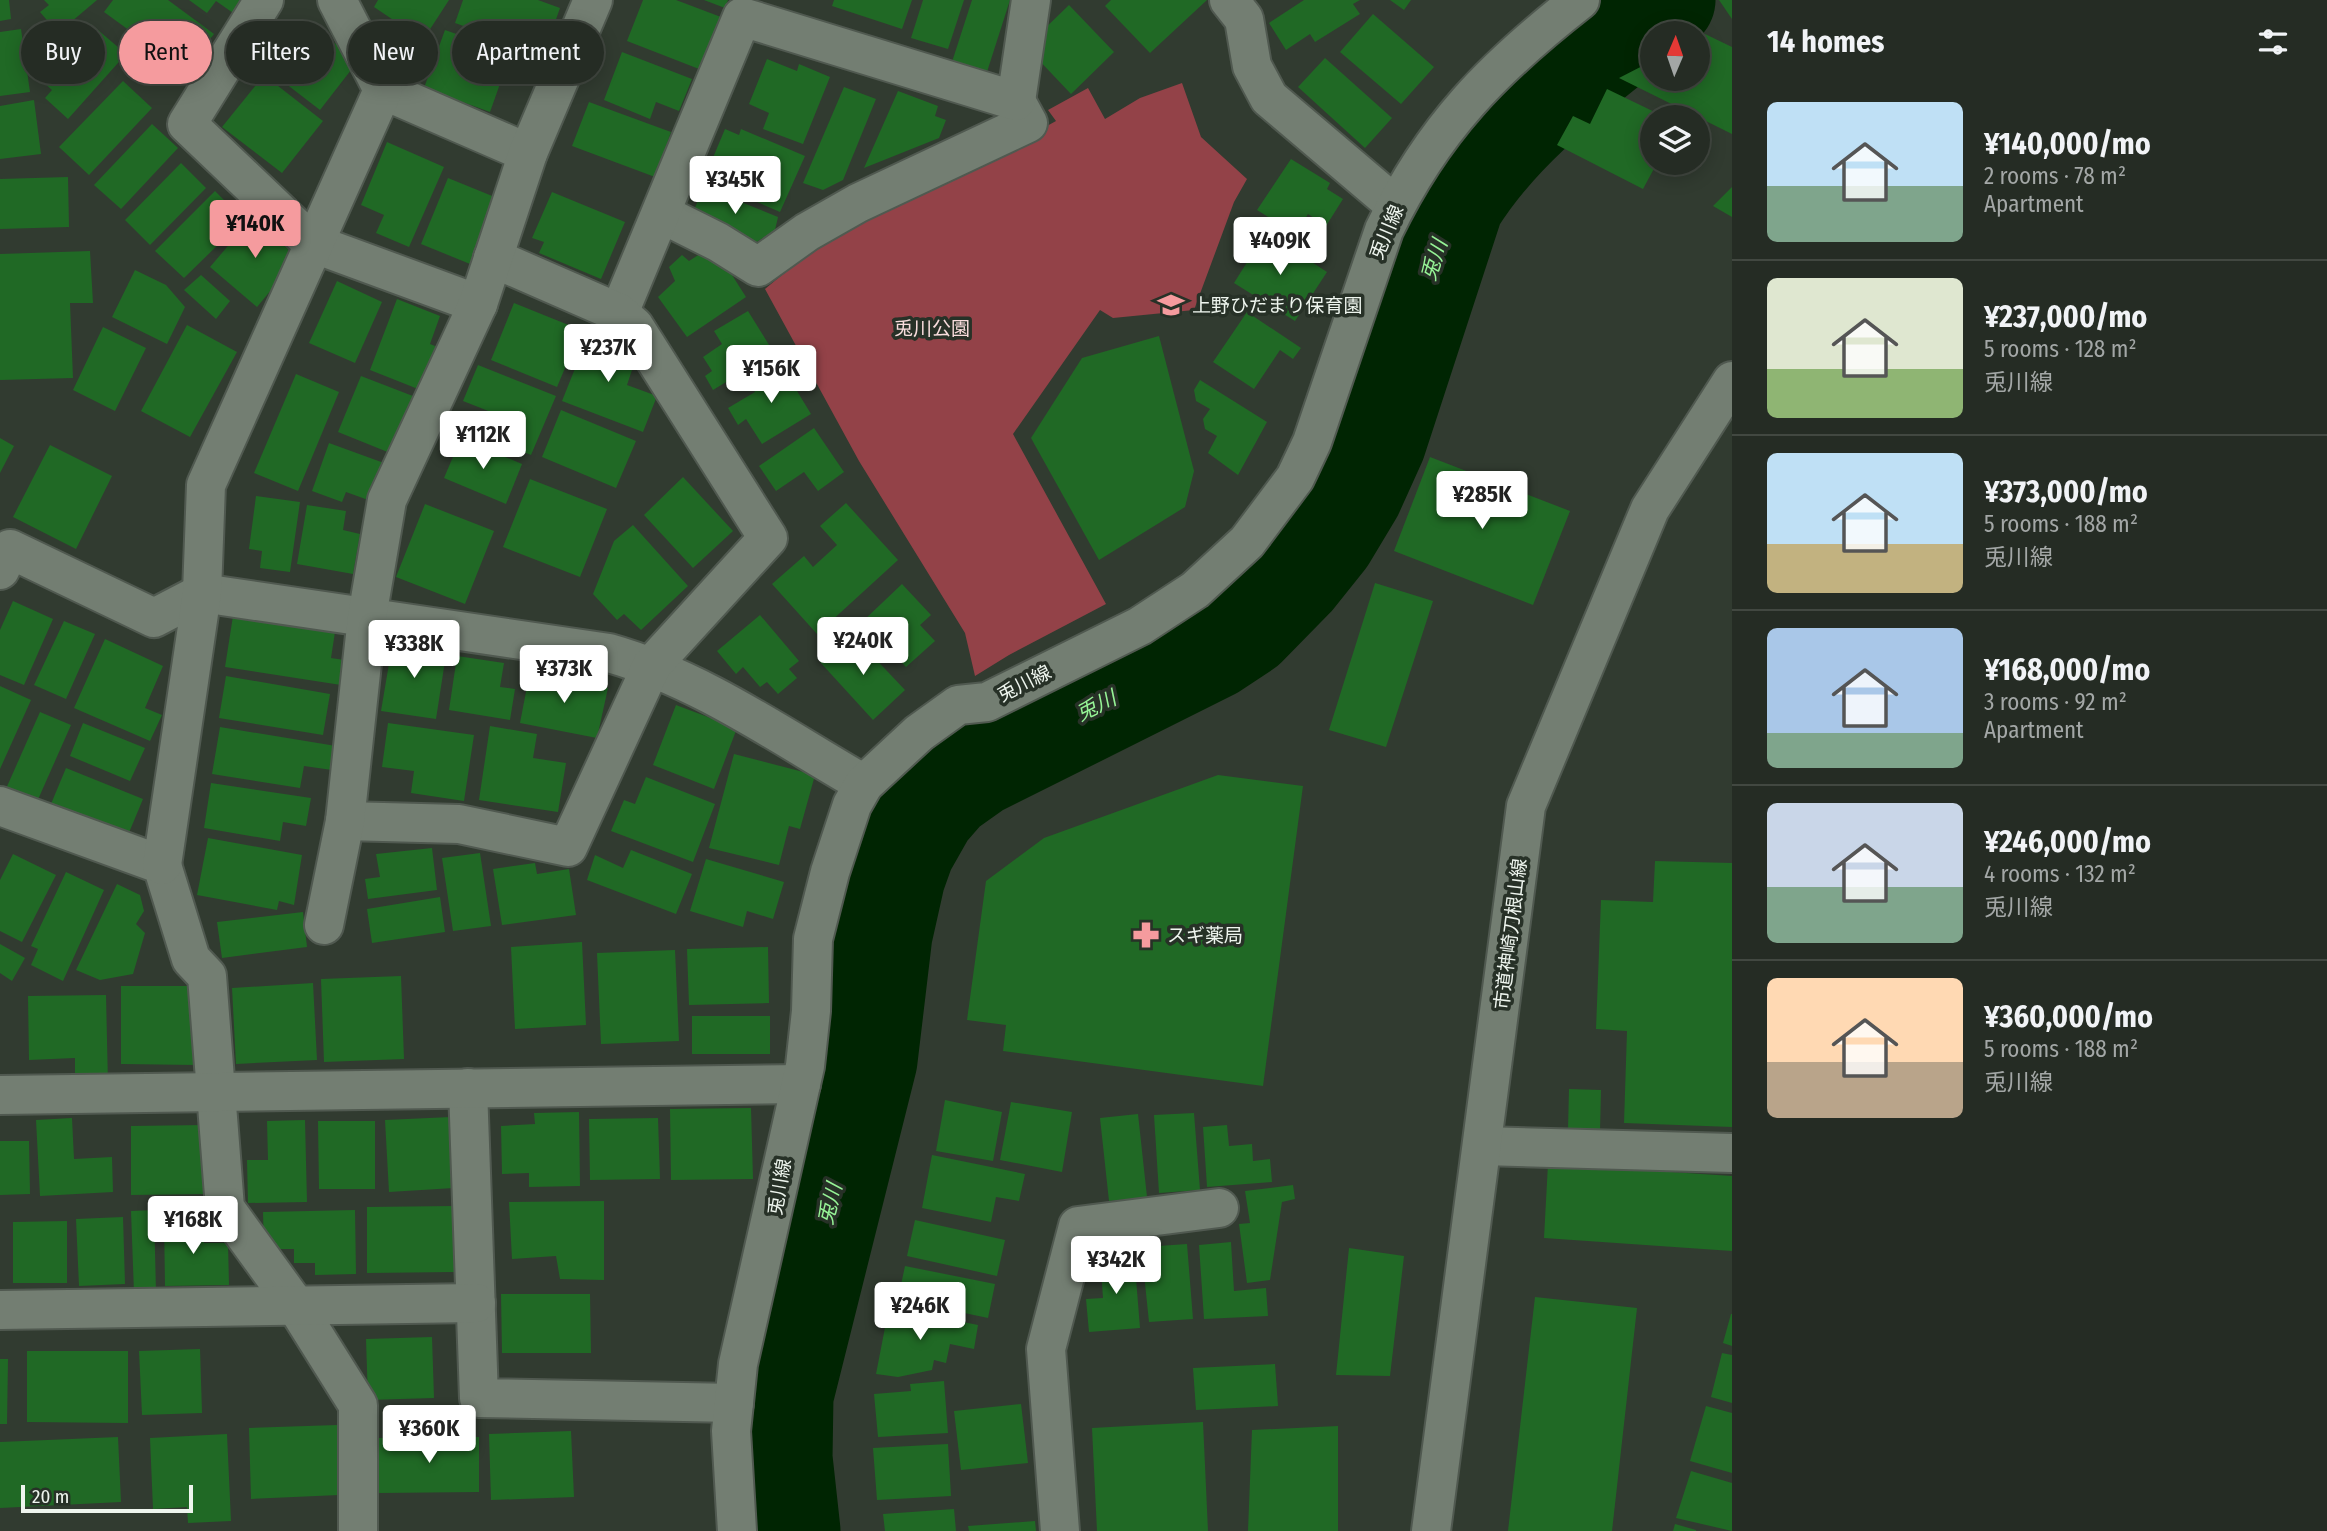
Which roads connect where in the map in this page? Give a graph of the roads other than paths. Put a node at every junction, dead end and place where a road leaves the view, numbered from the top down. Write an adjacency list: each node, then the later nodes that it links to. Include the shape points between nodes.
1 (264, 0): 12 (street, via 187,124)
2 (337, 0): 7 (street)
3 (593, 0): 9 (street)
4 (1031, 0): 8 (street)
5 (1229, 0): 10 (street, via 1244,19 1252,66 1269,98)
6 (1580, 0): 10 (street, 兎川線, via 1484,81)
7 (383, 90): 9 (street); 12 (street)
8 (1016, 101): 11 (street, via 1028,123 858,203 758,267); 11 (street, via 742,17)
9 (528, 153): 13 (street)
10 (1395, 205): 21 (street, 兎川線, via 1312,442 1295,478 1247,542 1195,590 1140,626 987,702 958,705 919,733)
11 (662, 214): 15 (street)
12 (312, 243): 14 (street); 18 (street, via 206,485)
13 (493, 258): 14 (street); 15 (street)
14 (478, 304): 19 (street, via 387,500)
15 (619, 313): 20 (street, via 634,326 768,538)
16 (1732, 382): 30 (street, 市道神崎刀根山線, via 1650,509 1526,806)
17 (0, 570): 18 (street, via 10,549 154,618)
18 (202, 593): 19 (street); 24 (street)
19 (368, 617): 20 (street, via 609,653); 23 (street)
20 (652, 665): 21 (street); 23 (street, via 568,846 460,824)
21 (864, 784): 26 (street, 兎川線, via 845,824 813,939 811,1011)
22 (0, 806): 24 (street)
23 (345, 821): 25 (street)
24 (162, 865): 28 (street, via 191,959 207,976)
25 (324, 925)
26 (801, 1084): 27 (street); 36 (street, 兎川線, via 738,1364)
27 (468, 1088): 28 (street); 33 (street)
28 (218, 1090): 29 (street); 34 (street, via 225,1208)
29 (0, 1095)
30 (1483, 1146): 31 (street); 40 (street, 市道神崎刀根山線)
31 (1732, 1153)
32 (1219, 1208): 39 (street, via 1078,1226 1046,1349)
33 (476, 1303): 34 (street); 36 (street, via 479,1398)
34 (296, 1306): 35 (street); 37 (street, via 358,1405)
35 (0, 1310)
36 (734, 1403): 38 (street, 兎川線, via 731,1431)
37 (358, 1531)
38 (737, 1531)
39 (1060, 1531)
40 (1431, 1531)

